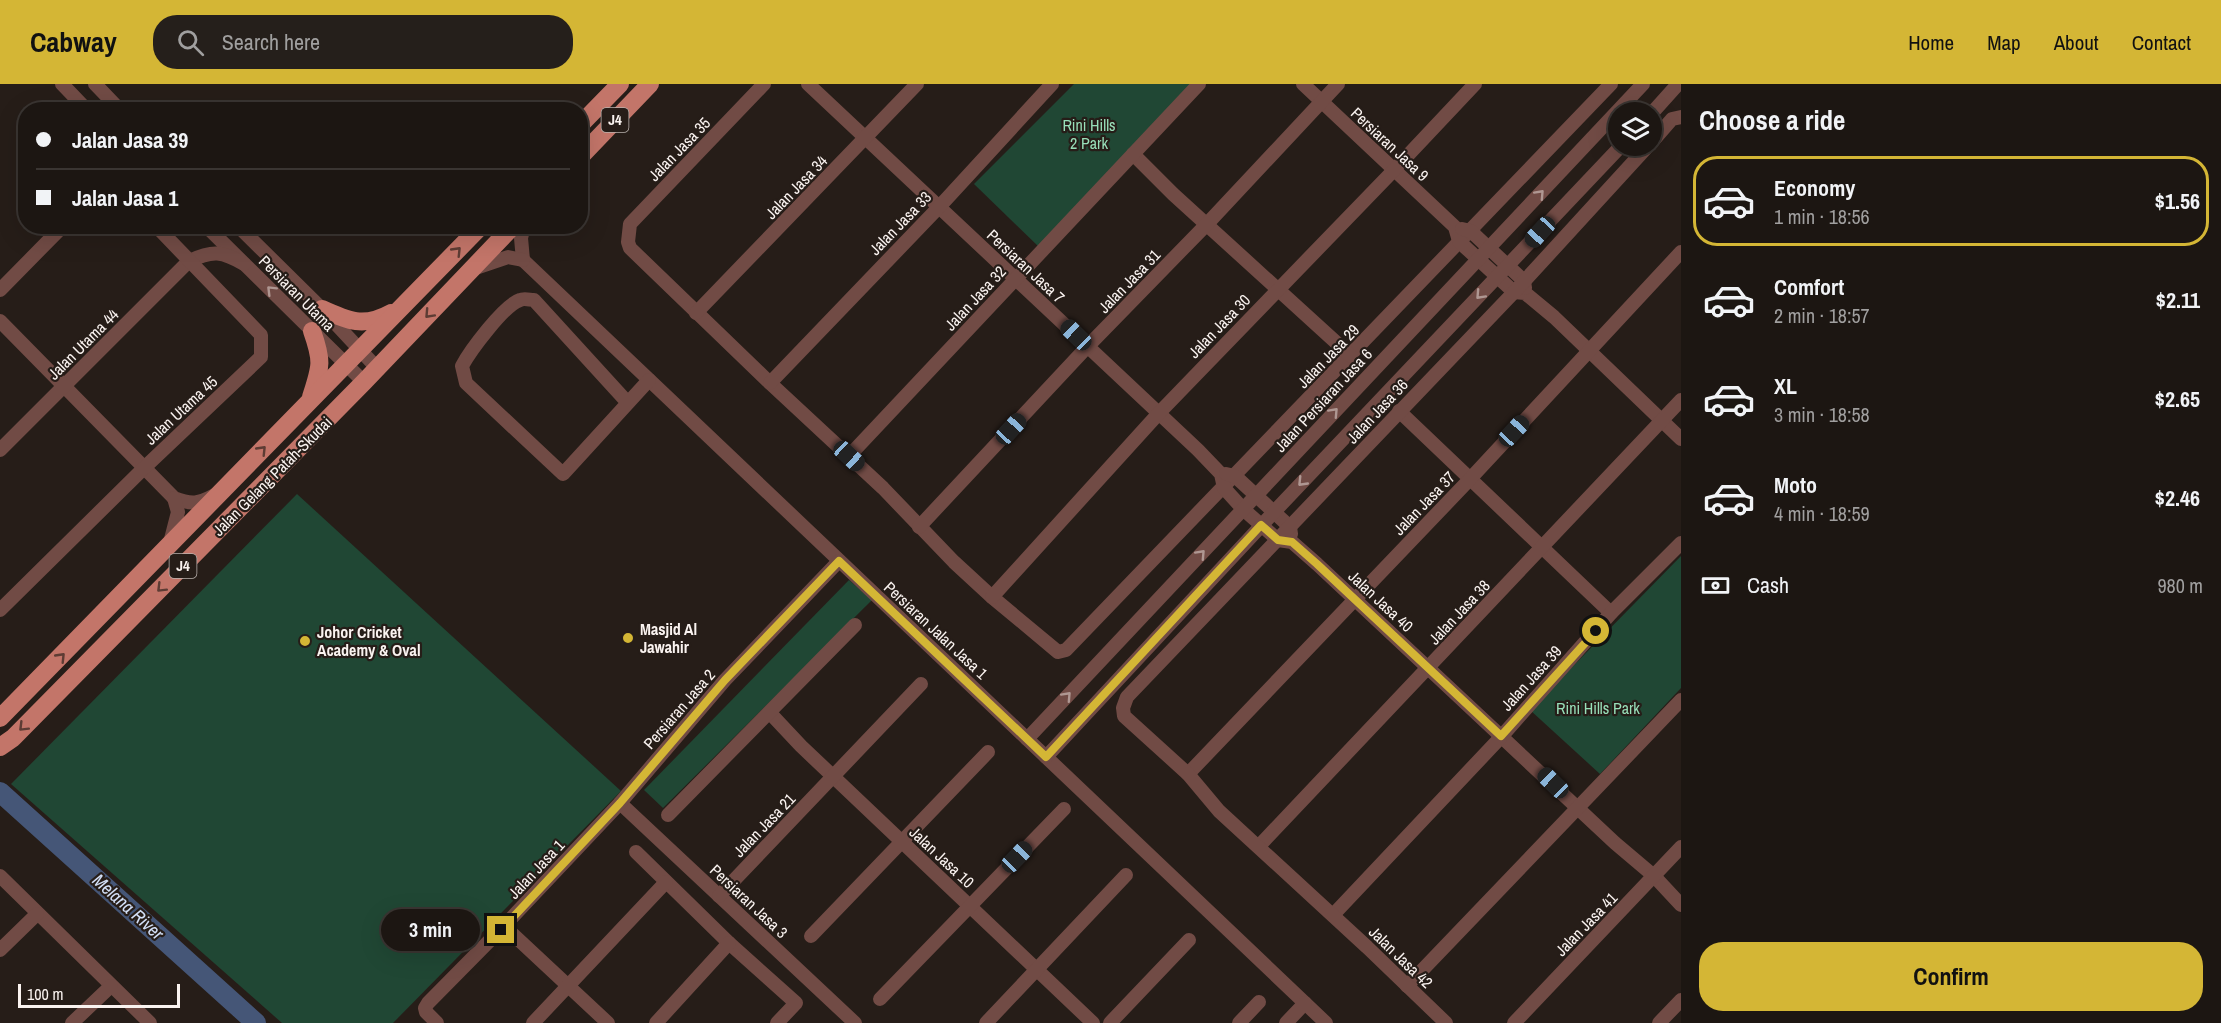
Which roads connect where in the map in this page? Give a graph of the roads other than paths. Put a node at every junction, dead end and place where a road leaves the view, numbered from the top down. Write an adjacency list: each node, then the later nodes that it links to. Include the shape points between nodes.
1 (95, 84): 19 (street)
2 (620, 84): 21 (main road, J4)
3 (650, 84): 25 (main road, J4)
4 (764, 84): 57 (street, Jalan Jasa 35, via 630,224 630,249)
5 (808, 84): 24 (street, Persiaran Jasa 7)
6 (917, 84): 24 (street, Jalan Jasa 34)
7 (1052, 84): 30 (street, Jalan Jasa 33)
8 (1199, 84): 26 (street, Jalan Jasa 32)
9 (1303, 84): 16 (street, Persiaran Jasa 9)
10 (1338, 84): 16 (street, Jalan Jasa 31)
11 (1475, 84): 29 (street, Jalan Jasa 30)
12 (1611, 84): 33 (street, Jalan Jasa 29)
13 (1643, 84): 42 (street, Jalan Persiaran Jasa 6, one-way to 13)
14 (1678, 84): 20 (street)
15 (66, 88): 17 (street); 18 (street)
16 (1321, 101): 29 (street, Persiaran Jasa 9); 31 (street, Jalan Jasa 31)
17 (74, 102)
18 (79, 102)
19 (112, 102)
20 (1662, 102)
21 (588, 117)
22 (1681, 117): 23 (street, via 1672,119)
23 (1662, 130)
24 (867, 138): 30 (street, Persiaran Jasa 7); 57 (street, Jalan Jasa 34)
25 (588, 149)
26 (1133, 154): 31 (street); 51 (street, Jalan Jasa 32)
27 (1612, 156): 48 (street)
28 (1639, 156): 52 (street, Jalan Jasa 36)
29 (1394, 170): 32 (street, Persiaran Jasa 9); 53 (street, Jalan Jasa 30)
30 (940, 206): 51 (street, Persiaran Jasa 7); 68 (street, Jalan Jasa 33)
31 (1207, 224): 53 (street); 60 (street, Jalan Jasa 31)
32 (1455, 227): 33 (street, Persiaran Jasa 9); 41 (street)
33 (1471, 231): 41 (street, Jalan Jasa 29); 42 (street)
34 (55, 234): 54 (street)
35 (164, 234): 46 (street, Jalan Utama 45)
36 (214, 234): 47 (street, Persiaran Utama)
37 (246, 234): 56 (street, Persiaran Utama)
38 (473, 234): 55 (main road, Jalan Gelang Patah-Skudai / J4, one-way to 38)
39 (505, 234): 49 (main road, Jalan Gelang Patah-Skudai / J4)
40 (522, 234): 45 (street)
41 (1459, 241): 44 (street); 63 (street, Jalan Jasa 29)
42 (1489, 249): 44 (street, Jalan Persiaran Jasa 6); 48 (street)
43 (1681, 252): 62 (street, Jalan Jasa 37)
44 (1479, 259): 50 (street); 83 (street, Jalan Persiaran Jasa 6, one-way to 44)
45 (523, 260): 49 (street, via 508,257); 66 (street, Persiaran Jalan Jasa 1)
46 (189, 261): 47 (street, via 215,253); 69 (street, Jalan Utama 44); 79 (street, Jalan Utama 45, via 261,335 261,357)
47 (244, 264): 59 (street, Persiaran Utama, one-way to 47)
48 (1508, 266): 50 (street); 52 (street)
49 (469, 271): 65 (main road, Jalan Gelang Patah-Skudai / J4, one-way to 65)
50 (1498, 276): 52 (street); 86 (street, one-way to 86)
51 (1016, 279): 60 (street, Persiaran Jasa 7); 78 (street, Jalan Jasa 32)
52 (1521, 288): 62 (street); 73 (street, Jalan Jasa 36)
53 (1278, 289): 63 (street); 74 (street, Jalan Jasa 30)
54 (0, 290)
55 (404, 305): 56 (main road, via 370,322 349,322); 61 (main road, Jalan Gelang Patah-Skudai / J4)
56 (322, 309): 61 (street, Persiaran Utama)
57 (696, 312): 68 (street)
58 (0, 321): 69 (street)
59 (312, 331): 64 (street, Persiaran Utama); 71 (main road, via 321,355)
60 (1087, 347): 74 (street, Persiaran Jasa 7); 88 (street, Jalan Jasa 31)
61 (360, 350): 64 (main road, Jalan Gelang Patah-Skudai / J4); 65 (street, Persiaran Utama)
62 (1588, 352): 75 (street); 81 (street, Jalan Jasa 37)
63 (1351, 356): 80 (street, Jalan Jasa 29)
64 (345, 364): 67 (street, Persiaran Utama); 71 (main road, Jalan Gelang Patah-Skudai / J4)
65 (377, 368): 67 (main road, Jalan Gelang Patah-Skudai / J4)
66 (649, 380): 72 (street); 94 (street, Persiaran Jalan Jasa 1)
67 (364, 382): 108 (main road, Jalan Gelang Patah-Skudai / J4, one-way to 108)
68 (770, 383): 78 (street)
69 (64, 386): 77 (street, Jalan Utama 44); 79 (street)
70 (1681, 400): 75 (street, Jalan Jasa 38)
71 (310, 402): 82 (main road, Jalan Gelang Patah-Skudai / J4, one-way to 71)
72 (628, 403): 72 (street, via 534,300 513,303 472,347 462,366 466,383 563,474)
73 (1399, 411): 81 (street); 89 (street, Jalan Jasa 36)
74 (1159, 413): 80 (street, Persiaran Jasa 7); 95 (street, Jalan Jasa 30)
75 (1661, 420): 76 (street); 93 (street, Jalan Jasa 38)
76 (1681, 439)
77 (0, 450)
78 (849, 456): 88 (street)
79 (144, 468): 84 (street); 97 (street, Jalan Utama 45)
80 (1227, 479): 83 (street, Persiaran Jasa 7); 85 (street, Persiaran Jasa 7); 95 (street, Jalan Jasa 29, via 1066,650 1055,651)
81 (1470, 479): 93 (street); 96 (street, Jalan Jasa 37)
82 (221, 492): 84 (street, via 189,504); 92 (main road, Jalan Gelang Patah-Skudai / J4)
83 (1256, 496): 85 (street, Jalan Persiaran Jasa 6); 86 (street)
84 (174, 498): 92 (street, via 177,512)
85 (1243, 509): 87 (street, Jalan Jasa 40); 107 (street, Jalan Persiaran Jasa 6, one-way to 85)
86 (1274, 512): 87 (street); 89 (street)
87 (1261, 525): 90 (street, Jalan Jasa 40); 110 (street)
88 (919, 527): 95 (street)
89 (1290, 527): 90 (street, Jalan Jasa 36)
90 (1285, 541): 96 (street, Jalan Jasa 40); 102 (street, Jalan Jasa 36)
91 (1681, 543): 98 (street, Jalan Jasa 39)
92 (169, 546): 105 (main road, Jalan Gelang Patah-Skudai / J4, one-way to 92)
93 (1543, 548): 98 (street); 100 (street, Jalan Jasa 38)
94 (839, 561): 107 (street, Persiaran Jalan Jasa 1); 113 (street, Persiaran Jasa 2, via 725,680)
95 (992, 597)
96 (1355, 599): 100 (street, Jalan Jasa 40); 111 (street, Jalan Jasa 37)
97 (0, 610)
98 (1611, 613): 106 (street, Jalan Jasa 39)
99 (855, 625): 104 (street)
100 (1429, 668): 106 (street, Jalan Jasa 40); 118 (street, Jalan Jasa 38)
101 (921, 684): 112 (street, Jalan Jasa 21)
102 (1127, 698): 111 (street, Jalan Jasa 42, via 1124,716)
103 (1681, 700): 114 (street)
104 (770, 713): 112 (street, Jalan Jasa 10); 116 (street)
105 (0, 718)
106 (1501, 736): 114 (street, Jalan Jasa 40); 129 (street, Jalan Jasa 39)
107 (1027, 739): 110 (street, Persiaran Jalan Jasa 1)
108 (0, 747)
109 (988, 752): 117 (street)
110 (1047, 757): 142 (street, Persiaran Jalan Jasa 1)
111 (1188, 774): 118 (street, Jalan Jasa 42, via 1219,811)
112 (833, 777): 117 (street, Jalan Jasa 10); 125 (street, Jalan Jasa 21)
113 (620, 803): 125 (street, Persiaran Jasa 3); 130 (street, Jalan Jasa 1)
114 (1578, 808): 123 (street, Jalan Jasa 40); 138 (street)
115 (1064, 809): 127 (street)
116 (668, 815)
117 (902, 842): 127 (street, Jalan Jasa 10); 131 (street)
118 (1259, 846): 129 (street, Jalan Jasa 42)
119 (1681, 847): 123 (street, Jalan Jasa 41)
120 (636, 852): 124 (street)
121 (1126, 875): 135 (street)
122 (0, 876): 128 (street)
123 (1654, 876): 126 (street, Jalan Jasa 40); 158 (street, Jalan Jasa 41)
124 (666, 882): 133 (street); 137 (street)
125 (719, 896): 150 (street, Persiaran Jasa 3)
126 (1681, 905)
127 (970, 906): 135 (street, Jalan Jasa 10); 139 (street)
128 (37, 914): 134 (street); 136 (street)
129 (1333, 915): 138 (street, Jalan Jasa 42)
130 (504, 926): 137 (street); 145 (street, Jalan Jasa 1, via 428,1003 426,1012)
131 (811, 936)
132 (1189, 940): 153 (street)
133 (729, 943): 148 (street); 149 (street, via 796,1003)
134 (0, 950)
135 (1037, 970): 151 (street); 152 (street, Jalan Jasa 10)
136 (111, 986): 143 (street); 144 (street)
137 (569, 986): 146 (street); 147 (street)
138 (1407, 986): 157 (street, Jalan Jasa 42)
139 (880, 999)
140 (1681, 1000): 159 (street)
141 (1258, 1002): 154 (street)
142 (1305, 1003): 155 (street); 156 (street, Persiaran Jalan Jasa 1)
143 (72, 1023)
144 (150, 1023)
145 (437, 1023)
146 (533, 1023)
147 (608, 1023)
148 (656, 1023)
149 (777, 1023)
150 (855, 1023)
151 (986, 1023)
152 (1093, 1023)
153 (1110, 1023)
154 (1239, 1023)
155 (1286, 1023)
156 (1326, 1023)
157 (1446, 1023)
158 (1514, 1023)
159 (1659, 1023)

